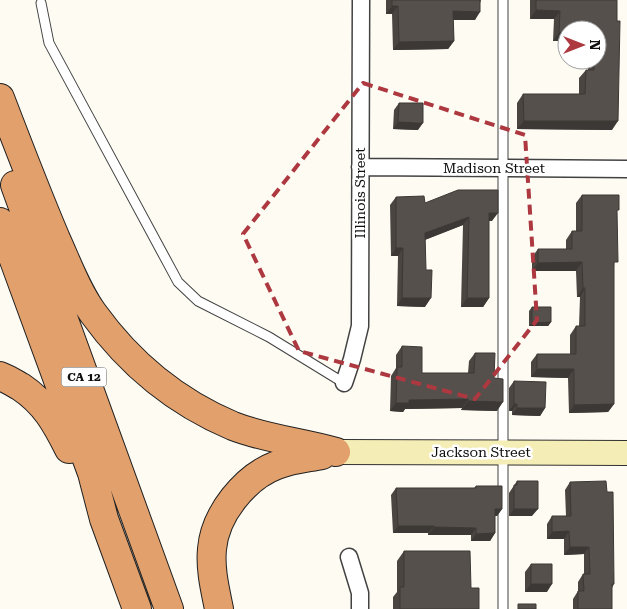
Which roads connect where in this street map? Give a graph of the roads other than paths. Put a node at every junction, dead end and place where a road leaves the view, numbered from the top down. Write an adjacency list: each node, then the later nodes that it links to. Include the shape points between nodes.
1 (361, 0): 6 (street, Illinois Street)
2 (503, 0): 7 (lane)
3 (41, 3): 11 (lane, via 49,43 178,282 198,301 269,337)
4 (0, 98): 12 (highway, via 69,268 92,312 120,347 140,368 196,408 234,426 271,438)
5 (0, 144): 18 (highway, CA 12)
6 (360, 167): 7 (street, Madison Street); 11 (street, Illinois Street, via 360,326)
7 (503, 168): 8 (street, Madison Street); 13 (lane)
8 (627, 169)
9 (0, 222): 15 (highway, CA 12, via 92,473)
10 (0, 376): 15 (highway, via 36,397 56,423 79,477)
11 (344, 383)
12 (336, 452): 13 (street, Jackson Street); 19 (highway, via 275,465 254,478 233,499 220,520 212,547 212,575)
13 (503, 452): 14 (street, Jackson Street); 21 (lane)
14 (627, 453)
15 (104, 519): 17 (highway, CA 12)
16 (349, 557): 20 (street, via 360,593)
17 (137, 609)
18 (169, 609)
19 (219, 609)
20 (360, 609)
21 (503, 609)

